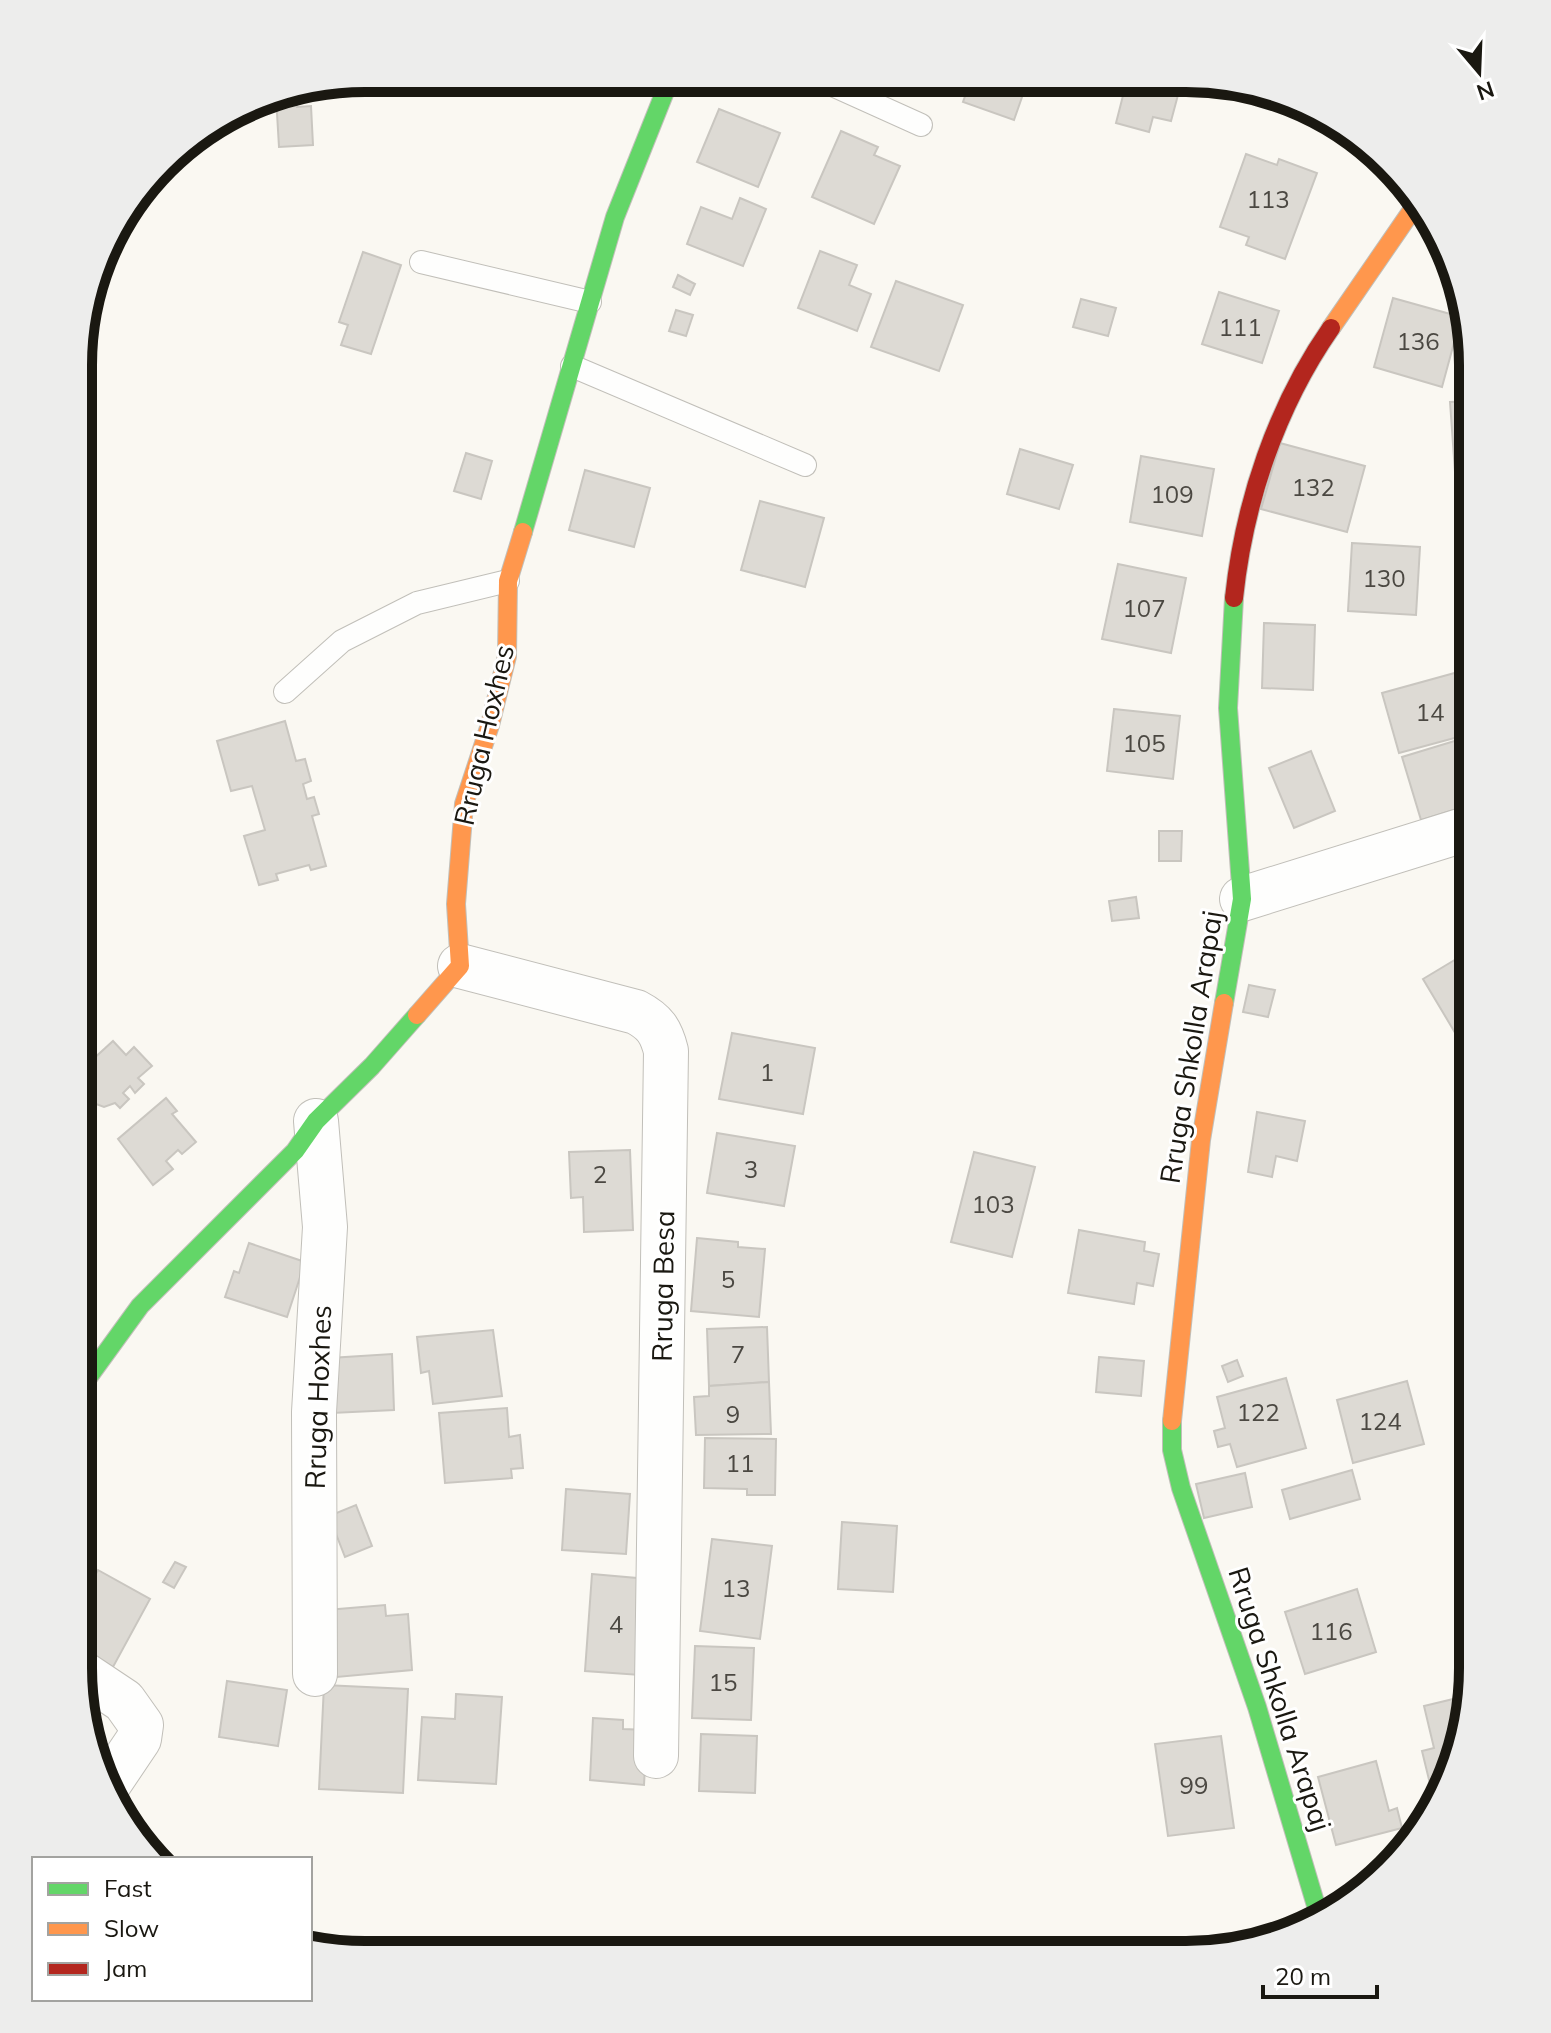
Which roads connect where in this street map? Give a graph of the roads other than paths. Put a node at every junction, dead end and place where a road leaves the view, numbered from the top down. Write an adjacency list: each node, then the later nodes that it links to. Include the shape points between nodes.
1 (849, 92): 3 (lane)
2 (665, 93): 6 (street, Rruga Hoxhes, via 615,217)
3 (921, 125)
4 (1411, 212): 12 (street, Rruga Shkolla Arapaj, via 1311,357 1273,437 1246,518 1234,595 1228,708)
5 (421, 262): 6 (lane)
6 (590, 302): 7 (street, Rruga Hoxhes)
7 (572, 366): 8 (lane); 9 (street, Rruga Hoxhes)
8 (805, 465)
9 (508, 581): 10 (lane, via 417,603 342,641); 13 (street, Rruga Hoxhes, via 507,656 464,804 456,904)
10 (285, 692)
11 (1459, 831): 12 (street)
12 (1242, 899): 20 (street, Rruga Shkolla Arapaj, via 1201,1140 1172,1450)
13 (460, 966): 14 (street); 18 (street, Rruga Besa, via 636,1012 652,1020 662,1034 666,1051)
14 (316, 1121): 15 (street, via 295,1151 140,1306); 16 (street, Rruga Hoxhes, via 325,1227 314,1412)
15 (92, 1372)
16 (315, 1674)
17 (93, 1680): 19 (street, via 124,1701 141,1725 139,1739)
18 (656, 1756)
19 (115, 1775)
20 (1317, 1907)

